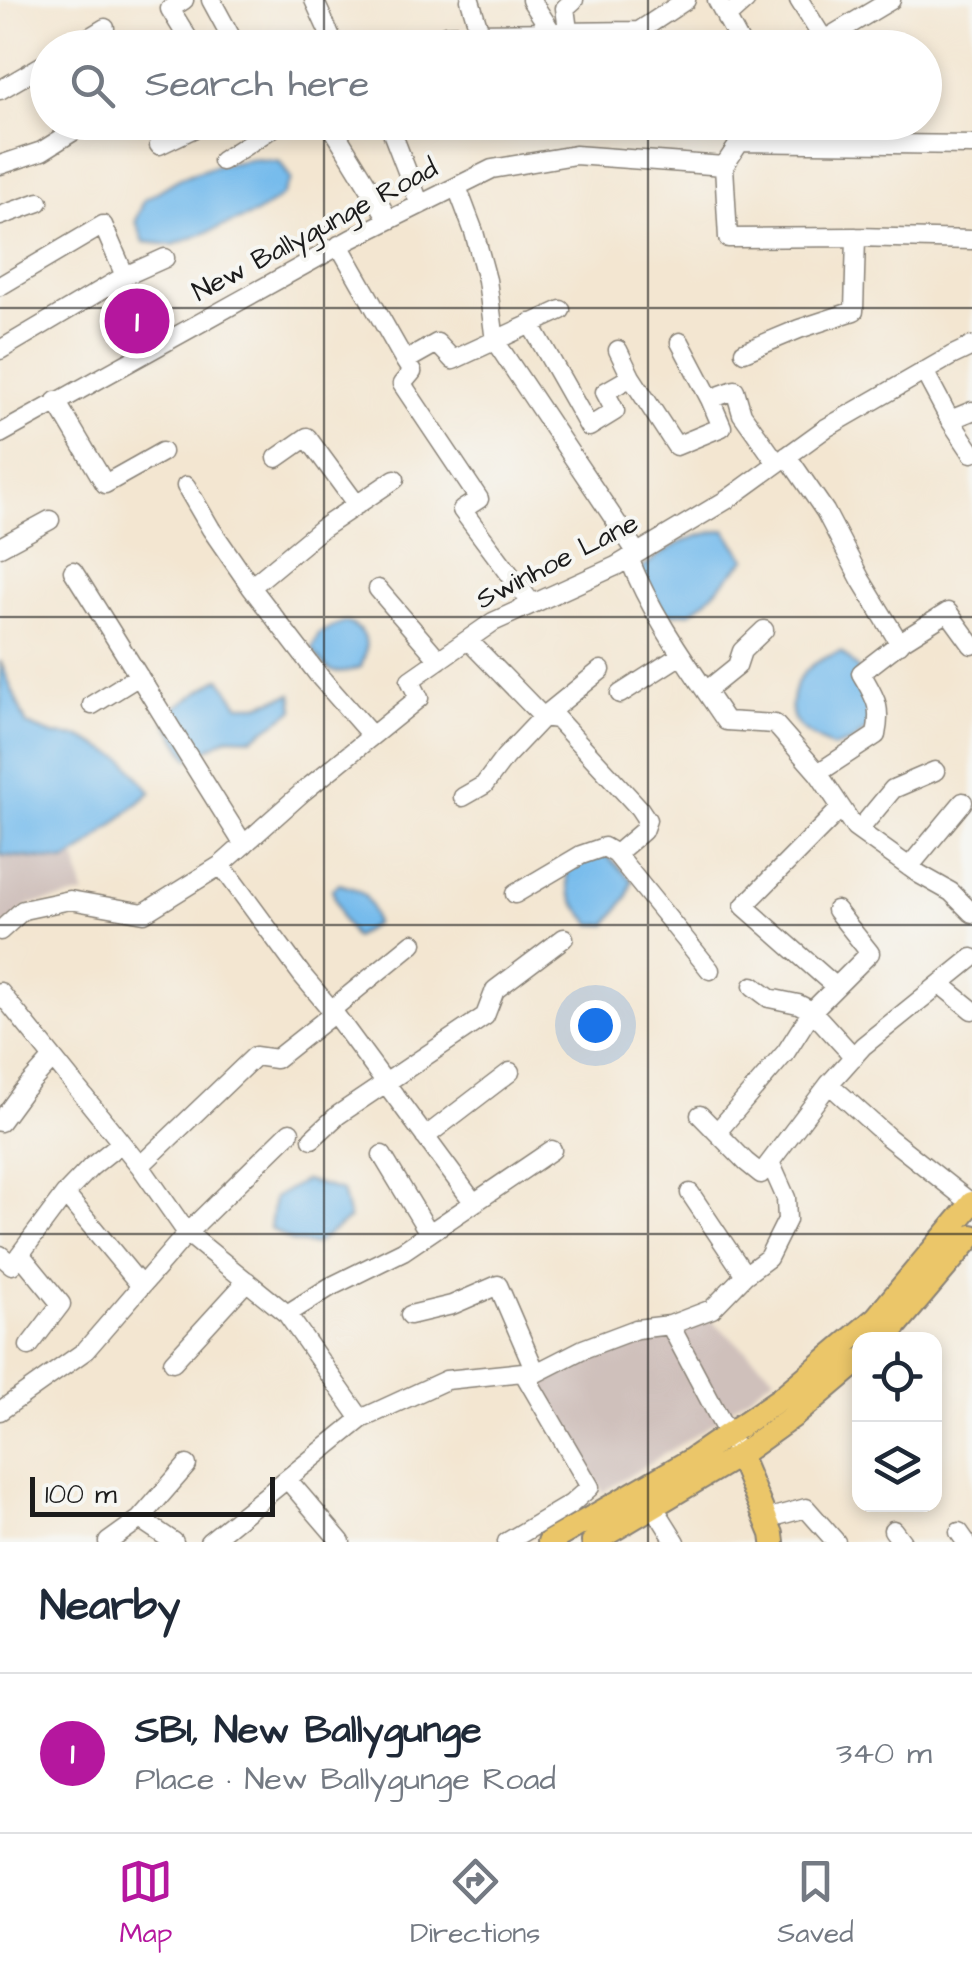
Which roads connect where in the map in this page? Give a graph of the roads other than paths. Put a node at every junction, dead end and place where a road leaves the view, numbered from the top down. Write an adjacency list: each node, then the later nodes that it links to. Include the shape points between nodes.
1 (184, 0): 16 (street, via 170,9)
2 (211, 0): 17 (street)
3 (314, 0): 18 (street)
4 (470, 0): 19 (street)
5 (530, 0): 20 (street)
6 (574, 0): 21 (street)
7 (686, 0): 12 (street)
8 (718, 0): 13 (street)
9 (746, 0): 13 (street)
10 (799, 0): 24 (street)
11 (888, 1): 25 (street)
12 (663, 6): 22 (street)
13 (726, 18): 23 (street)
14 (105, 28): 15 (street)
15 (102, 30)
16 (183, 30)
17 (228, 30)
18 (328, 30)
19 (479, 30)
20 (559, 30)
21 (560, 30)
22 (641, 30)
23 (733, 30)
24 (818, 30)
25 (840, 30)
26 (30, 72): 27 (street)
27 (0, 90)
28 (59, 140): 37 (street)
29 (169, 140): 34 (street)
30 (244, 140): 36 (street)
31 (340, 140): 43 (street)
32 (395, 140): 41 (street)
33 (740, 142): 35 (street); 38 (street)
34 (159, 145)
35 (972, 145)
36 (222, 161)
37 (0, 165)
38 (724, 166): 39 (street, New Ballygunge Road, via 574,154 492,170); 44 (street, via 728,238)
39 (457, 187): 41 (street, New Ballygunge Road); 52 (street, via 487,280)
40 (39, 202): 42 (street)
41 (420, 205): 43 (street, New Ballygunge Road)
42 (0, 216)
43 (390, 220): 46 (street, New Ballygunge Road)
44 (856, 237): 45 (street); 57 (street, via 854,311)
45 (972, 240)
46 (339, 246): 58 (street); 62 (street, New Ballygunge Road)
47 (165, 258): 48 (street)
48 (125, 276): 49 (street, via 104,225); 55 (street)
49 (0, 286)
50 (560, 310): 51 (street)
51 (530, 323): 52 (street); 60 (street, via 589,427 615,411 606,392)
52 (496, 342): 58 (street, via 453,360 437,343); 75 (street)
53 (680, 342): 61 (street)
54 (972, 346): 59 (street, Swinhoe Lane)
55 (0, 350)
56 (618, 350): 60 (street)
57 (744, 352)
58 (405, 361): 79 (street, via 412,372 402,384 479,499 462,510)
59 (924, 371): 64 (street); 69 (street, Swinhoe Lane)
60 (631, 377): 61 (street, via 676,446 722,427)
61 (710, 399): 69 (street, via 735,390 742,414)
62 (56, 401): 65 (street, New Ballygunge Road); 66 (street, via 106,484)
63 (972, 411): 64 (street)
64 (950, 420): 67 (street)
65 (0, 434)
66 (162, 452)
67 (972, 453)
68 (278, 458): 72 (street, via 307,437)
69 (782, 460): 75 (street, Swinhoe Lane); 82 (street, via 825,512)
70 (395, 479): 72 (street)
71 (186, 486): 77 (street)
72 (357, 505): 77 (street)
73 (50, 520): 74 (street)
74 (0, 547)
75 (633, 556): 79 (street, Swinhoe Lane); 84 (street, via 637,579)
76 (73, 571): 87 (street)
77 (251, 587): 92 (street)
78 (378, 590): 85 (street)
79 (532, 604): 81 (street, Swinhoe Lane)
80 (764, 630): 88 (street)
81 (468, 640): 85 (street, Swinhoe Lane); 91 (street)
82 (900, 644): 83 (street, via 948,612); 93 (street, via 860,673 880,715 876,734)
83 (972, 645)
84 (682, 655): 88 (street); 89 (street)
85 (438, 660): 92 (street, Swinhoe Lane, via 410,680 419,698)
86 (602, 670): 91 (street)
87 (140, 676): 90 (street); 99 (street)
88 (706, 691): 93 (street, via 726,721 775,724)
89 (620, 694)
90 (92, 705)
91 (543, 716): 95 (street, via 484,785); 100 (street, via 557,719 647,820 644,832)
92 (372, 735): 99 (street, Swinhoe Lane)
93 (818, 772): 97 (street)
94 (935, 772): 98 (street, via 893,789)
95 (464, 797)
96 (963, 802): 102 (street)
97 (841, 808): 98 (street); 113 (street, via 744,906)
98 (859, 830): 102 (street)
99 (244, 845): 101 (street, Swinhoe Lane)
100 (616, 854): 103 (street, via 592,850); 110 (street)
101 (221, 864): 106 (street, Swinhoe Lane, via 144,913 70,900 23,910); 117 (street)
102 (909, 867): 104 (street)
103 (516, 894)
104 (968, 900)
105 (836, 910): 113 (street, via 870,953)
106 (0, 932)
107 (564, 938): 121 (street, via 495,990 485,1016)
108 (413, 942): 117 (street)
109 (972, 958): 111 (street)
110 (710, 970)
111 (940, 984): 115 (street); 118 (street)
112 (754, 986): 116 (street, via 769,998)
113 (836, 987): 116 (street)
114 (0, 992): 119 (street)
115 (972, 1010)
116 (812, 1011): 118 (street); 126 (street)
117 (333, 1012): 121 (street); 133 (street, via 276,1059 255,1056)
118 (854, 1057): 122 (street)
119 (53, 1058): 124 (street); 129 (street)
120 (510, 1072): 127 (street)
121 (386, 1084): 127 (street); 128 (street)
122 (830, 1084): 132 (street); 137 (street)
123 (700, 1115): 126 (street)
124 (0, 1122)
125 (290, 1132): 138 (street)
126 (717, 1132): 132 (street, via 761,1174)
127 (425, 1137): 136 (street)
128 (312, 1139)
129 (121, 1143): 133 (street); 134 (street)
130 (552, 1150): 136 (street)
131 (382, 1155): 139 (street)
132 (770, 1162): 143 (street, via 786,1198 787,1220 768,1258)
133 (140, 1166): 138 (street)
134 (65, 1194): 141 (street); 145 (street)
135 (690, 1194): 143 (street)
136 (474, 1203): 139 (street)
137 (972, 1203): 156 (main road, via 876,1318)
138 (187, 1233): 144 (street); 145 (street)
139 (429, 1233): 146 (street)
140 (972, 1236): 149 (main road)
141 (20, 1254): 142 (street, via 12,1265); 150 (street, via 61,1304)
142 (0, 1255)
143 (745, 1275): 148 (street, via 712,1309)
144 (247, 1280): 146 (street); 151 (street)
145 (141, 1286): 154 (street, via 84,1350)
146 (287, 1314): 155 (street)
147 (410, 1314): 153 (street, via 498,1285)
148 (670, 1325): 153 (street, via 636,1328); 156 (street)
149 (891, 1332)
150 (29, 1346)
151 (173, 1362)
152 (852, 1367): 156 (main road, via 795,1415)
153 (530, 1372): 155 (street, via 446,1380); 166 (street, via 590,1487)
154 (0, 1411)
155 (361, 1419): 158 (street)
156 (734, 1445): 159 (main road); 161 (main road); 167 (main road)
157 (187, 1465): 160 (street)
158 (286, 1479): 164 (street); 165 (street)
159 (654, 1506): 168 (main road); 169 (street)
160 (140, 1519): 162 (street); 163 (street)
161 (769, 1531): 170 (street, via 806,1508)
162 (108, 1542)
163 (174, 1542)
164 (209, 1542)
165 (341, 1542)
166 (507, 1542)
167 (549, 1542)
168 (594, 1542)
169 (676, 1542)
170 (836, 1542)

